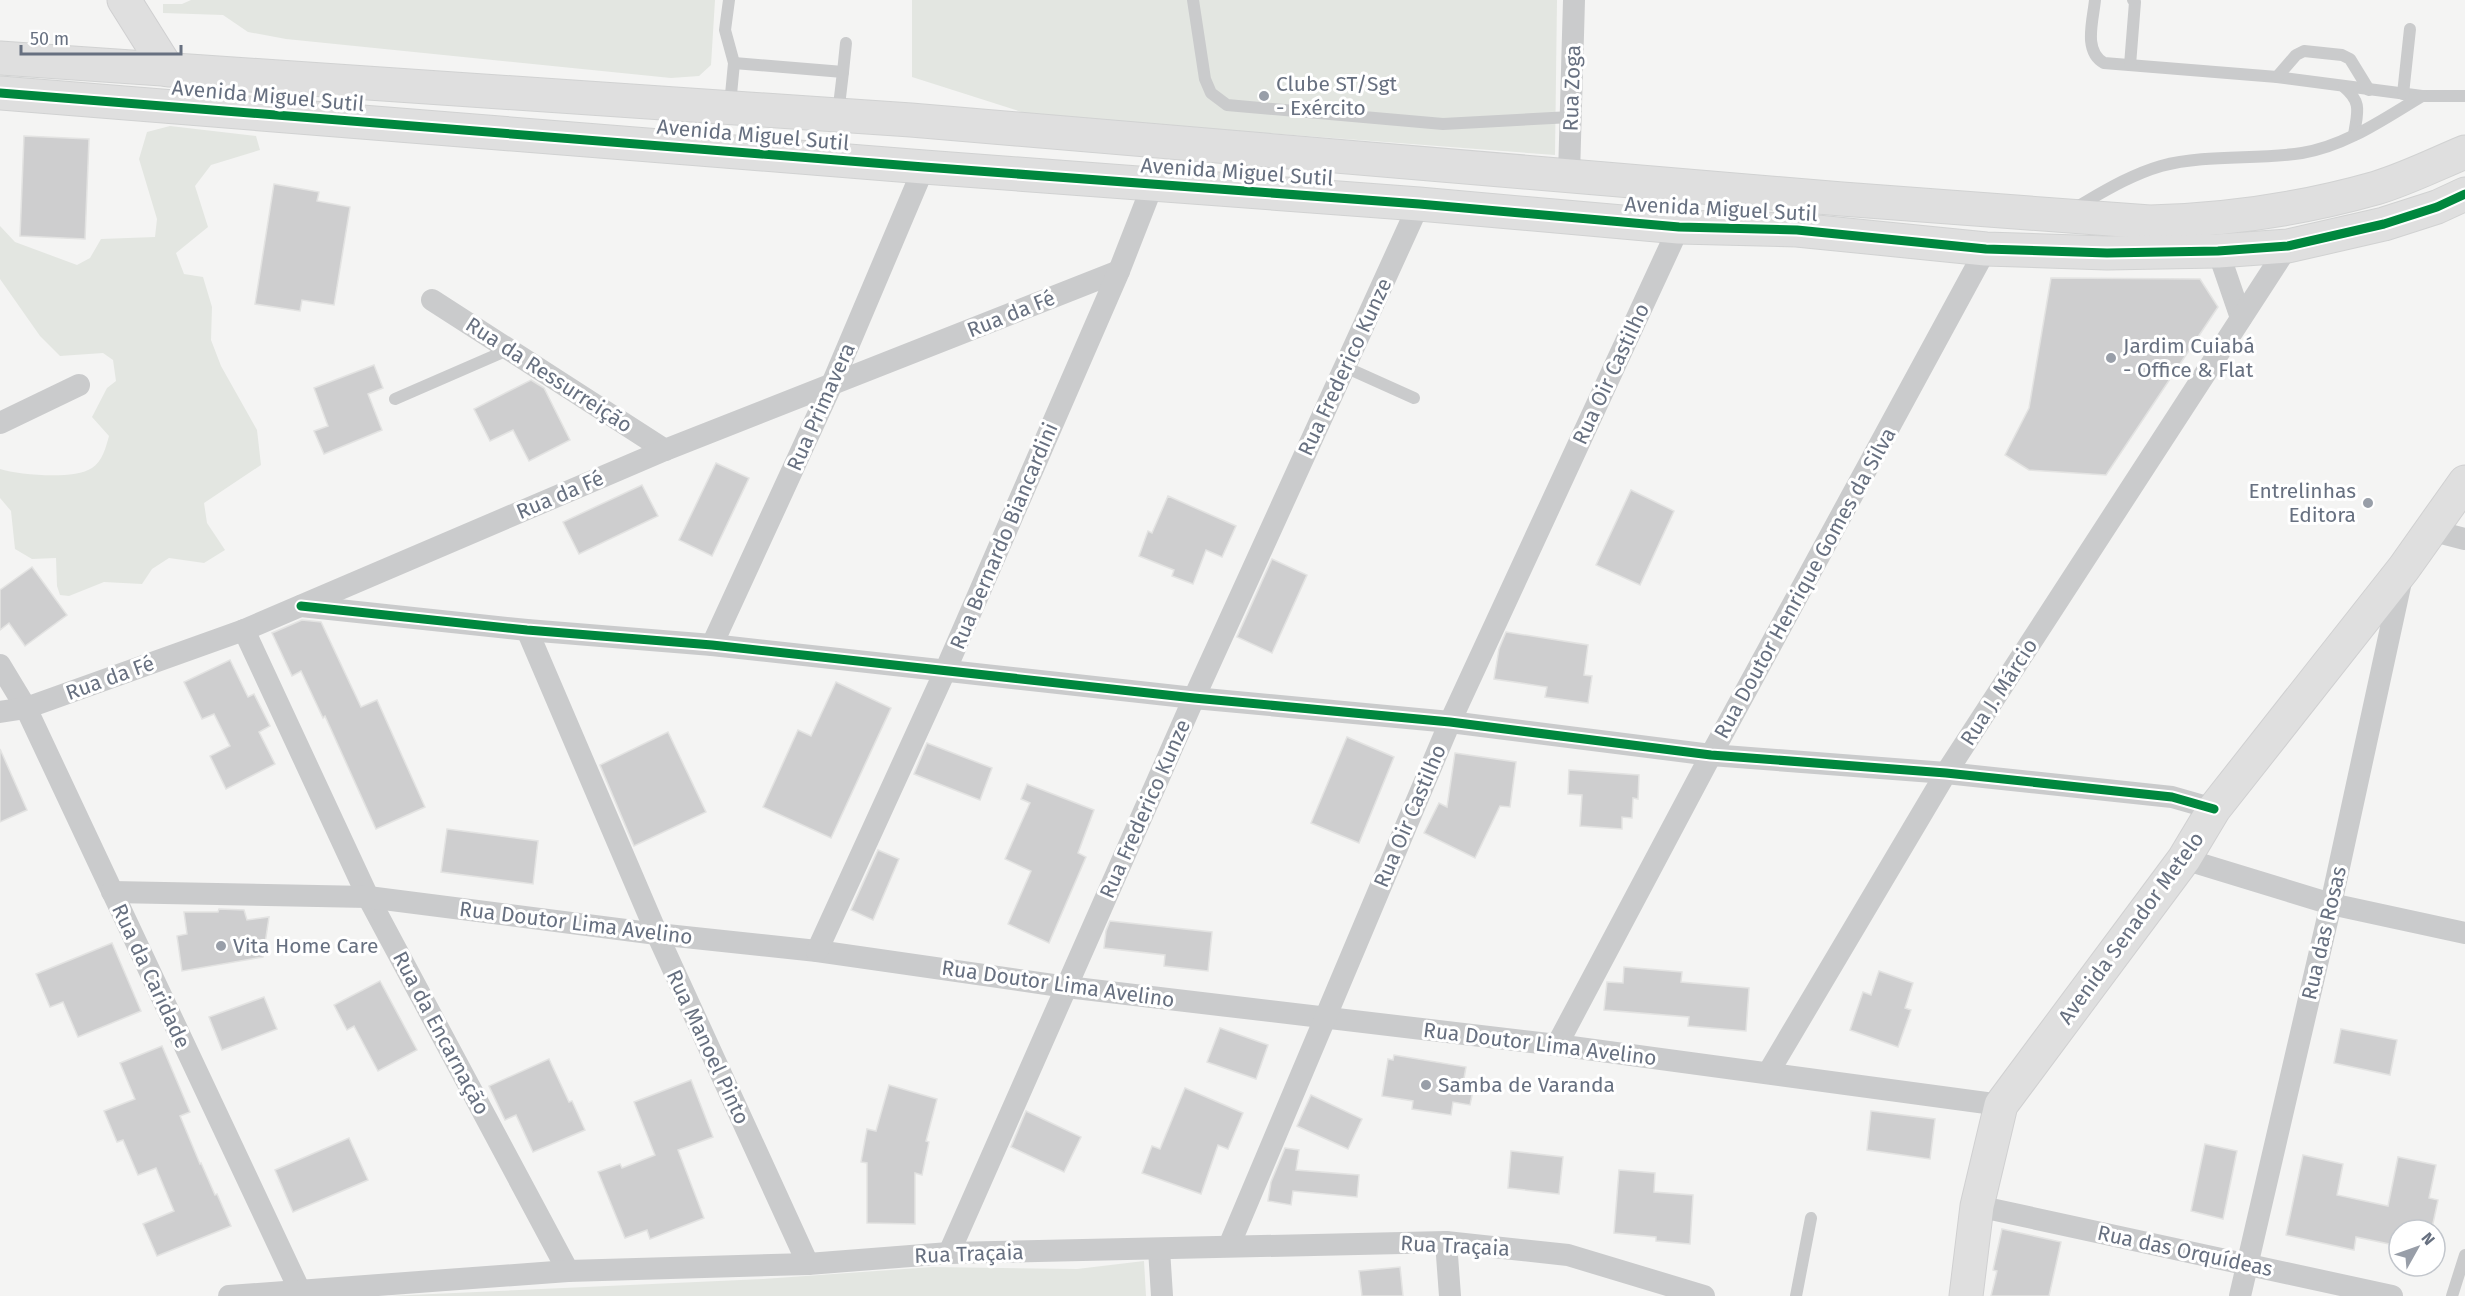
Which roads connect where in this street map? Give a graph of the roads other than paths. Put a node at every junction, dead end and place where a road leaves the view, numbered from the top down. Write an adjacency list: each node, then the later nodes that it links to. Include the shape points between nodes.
1 (729, 0): 10 (lane, via 725,30)
2 (1193, 0): 24 (lane, via 1205,79 1211,93 1227,105 1443,124)
3 (1575, 0): 24 (street, Rua Zoga)
4 (2095, 0): 11 (lane, via 2093,54 2104,63)
5 (2133, 0): 11 (lane)
6 (125, 2): 12 (main road); 13 (main road)
7 (2410, 29): 19 (lane)
8 (846, 43): 14 (lane)
9 (0, 58): 12 (main road, Avenida Miguel Sutil)
10 (734, 63): 14 (lane); 22 (lane)
11 (2130, 65): 15 (lane)
12 (123, 68): 13 (main road, Avenida Miguel Sutil)
13 (168, 70): 22 (main road, Avenida Miguel Sutil)
14 (843, 72): 23 (lane)
15 (2277, 77): 16 (lane); 17 (lane, via 2304,51 2342,55 2350,59)
16 (2344, 87): 17 (lane); 25 (lane, via 2358,104)
17 (2369, 90): 19 (lane)
18 (0, 93): 27 (main road, Avenida Miguel Sutil)
19 (2403, 94): 20 (lane)
20 (2422, 96): 21 (lane); 25 (lane)
21 (2465, 96)
22 (730, 108): 23 (main road, Avenida Miguel Sutil)
23 (838, 115): 28 (main road, Avenida Miguel Sutil)
24 (1571, 117): 28 (street, Rua Zoga)
25 (2354, 135): 32 (lane, via 2303,153 2163,166 2119,183)
26 (2465, 152): 32 (main road, Avenida Miguel Sutil, via 2378,187 2244,216 2151,222)
27 (924, 167): 29 (main road, Avenida Miguel Sutil); 42 (street, Rua Primavera)
28 (1569, 175): 32 (main road, Avenida Miguel Sutil)
29 (1153, 184): 31 (main road, Avenida Miguel Sutil); 37 (street, Rua Bernardo Biancardini)
30 (2465, 194): 34 (main road, Avenida Miguel Sutil, via 2384,224)
31 (1419, 204): 33 (main road, Avenida Miguel Sutil); 41 (street, Rua Frederico Kunze)
32 (2063, 215)
33 (1679, 227): 35 (main road, Avenida Miguel Sutil, via 1797,230); 61 (street, Rua Oir Castilho)
34 (2288, 246): 36 (main road, Avenida Miguel Sutil); 39 (street, Rua J. Márcio)
35 (1986, 249): 36 (main road, Avenida Miguel Sutil); 62 (street, Rua Doutor Henrique Gomes da Silva)
36 (2218, 251): 39 (street)
37 (1119, 271): 42 (street, Rua da Fé); 57 (street, Rua Bernardo Biancardini)
38 (432, 300): 40 (street, Rua da Ressurreição)
39 (2241, 318): 63 (street, Rua J. Márcio)
40 (510, 349): 45 (lane); 47 (street, Rua da Ressurreição)
41 (1345, 367): 44 (lane); 58 (street, Rua Frederico Kunze)
42 (832, 384): 47 (street, Rua da Fé); 55 (street, Rua Primavera)
43 (79, 385): 46 (street)
44 (1414, 398)
45 (395, 399)
46 (0, 423)
47 (665, 450): 52 (street, Rua da Fé)
48 (2465, 482): 49 (main road, Avenida Senador Metelo)
49 (2430, 530): 50 (street); 51 (main road, Avenida Senador Metelo)
50 (2465, 539)
51 (2404, 568): 64 (main road, Avenida Senador Metelo); 68 (street, Rua das Rosas)
52 (301, 606): 53 (street, Rua da Fé); 54 (street)
53 (244, 630): 59 (street, Rua da Fé); 67 (street, Rua da Encarnação)
54 (527, 630): 55 (street); 70 (street, Rua Manoel Pinto)
55 (711, 645): 57 (street)
56 (0, 665): 59 (street, Rua da Caridade)
57 (946, 669): 58 (street); 71 (street, Rua Bernardo Biancardini)
58 (1194, 698): 61 (street); 72 (street, Rua Frederico Kunze)
59 (26, 708): 60 (street, Rua da Fé); 66 (street, Rua da Caridade)
60 (0, 712)
61 (1450, 722): 62 (street); 73 (street, Rua Oir Castilho)
62 (1711, 755): 63 (street); 74 (street, Rua Doutor Henrique Gomes da Silva)
63 (1946, 773): 64 (street, via 2172,797); 75 (street, Rua J. Márcio)
64 (2214, 809): 65 (main road, Avenida Senador Metelo)
65 (2184, 859): 68 (street); 76 (main road, Avenida Senador Metelo)
66 (111, 892): 67 (street, Rua Doutor Lima Avelino); 87 (street, Rua da Caridade)
67 (368, 897): 70 (street, Rua Doutor Lima Avelino); 86 (street, Rua da Encarnação)
68 (2331, 904): 69 (street); 85 (street, Rua das Rosas)
69 (2465, 933)
70 (657, 934): 71 (street, Rua Doutor Lima Avelino); 84 (street, Rua Manoel Pinto)
71 (817, 951): 72 (street, Rua Doutor Lima Avelino)
72 (1066, 987): 73 (street, Rua Doutor Lima Avelino); 82 (street, Rua Frederico Kunze)
73 (1323, 1018): 74 (street, Rua Doutor Lima Avelino); 80 (street, Rua Oir Castilho)
74 (1557, 1045): 75 (street, Rua Doutor Lima Avelino)
75 (1768, 1073): 76 (street, Rua Doutor Lima Avelino)
76 (2001, 1105): 77 (main road, Avenida Senador Metelo)
77 (1977, 1206): 85 (street, Rua das Orquídeas); 93 (main road, Avenida Senador Metelo)
78 (1811, 1218): 92 (lane)
79 (1446, 1242): 80 (street, Rua Traçaia); 90 (street); 91 (street, Rua Traçaia, via 1568,1255)
80 (1229, 1246): 81 (street, Rua Traçaia)
81 (1159, 1249): 82 (street, Rua Traçaia); 89 (street)
82 (949, 1253): 84 (street, Rua Traçaia)
83 (2465, 1255): 96 (lane)
84 (808, 1264): 86 (street, Rua Traçaia)
85 (2247, 1264): 94 (street, Rua das Rosas); 95 (street, Rua das Orquídeas)
86 (568, 1271): 87 (street, Rua Traçaia)
87 (299, 1289): 88 (street, Rua Traçaia)
88 (229, 1296)
89 (1162, 1296)
90 (1450, 1296)
91 (1704, 1296)
92 (1796, 1296)
93 (1966, 1296)
94 (2240, 1296)
95 (2392, 1296)
96 (2452, 1296)

